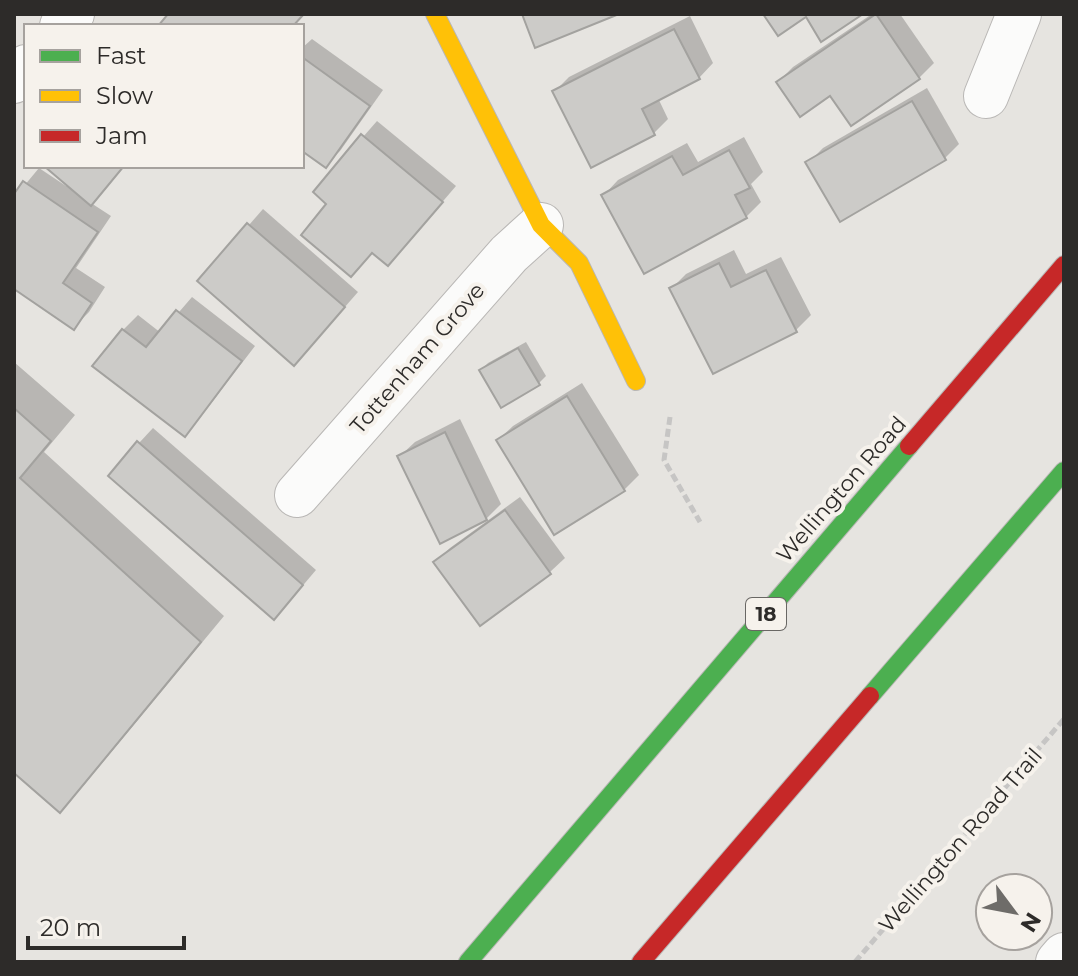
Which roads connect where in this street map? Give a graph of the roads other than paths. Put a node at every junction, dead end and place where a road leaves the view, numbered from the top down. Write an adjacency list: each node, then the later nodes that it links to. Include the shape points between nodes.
1 (435, 14): 4 (main road)
2 (1019, 14): 3 (street)
3 (986, 96)
4 (541, 225): 6 (main road, via 579,263); 8 (street, Tottenham Grove, via 509,254)
5 (1064, 265): 10 (main road, Wellington Road / 18)
6 (636, 381)
7 (1064, 471): 11 (main road)
8 (297, 495)
9 (1064, 955): 12 (street)
10 (468, 962)
11 (641, 962)
12 (1058, 962)

